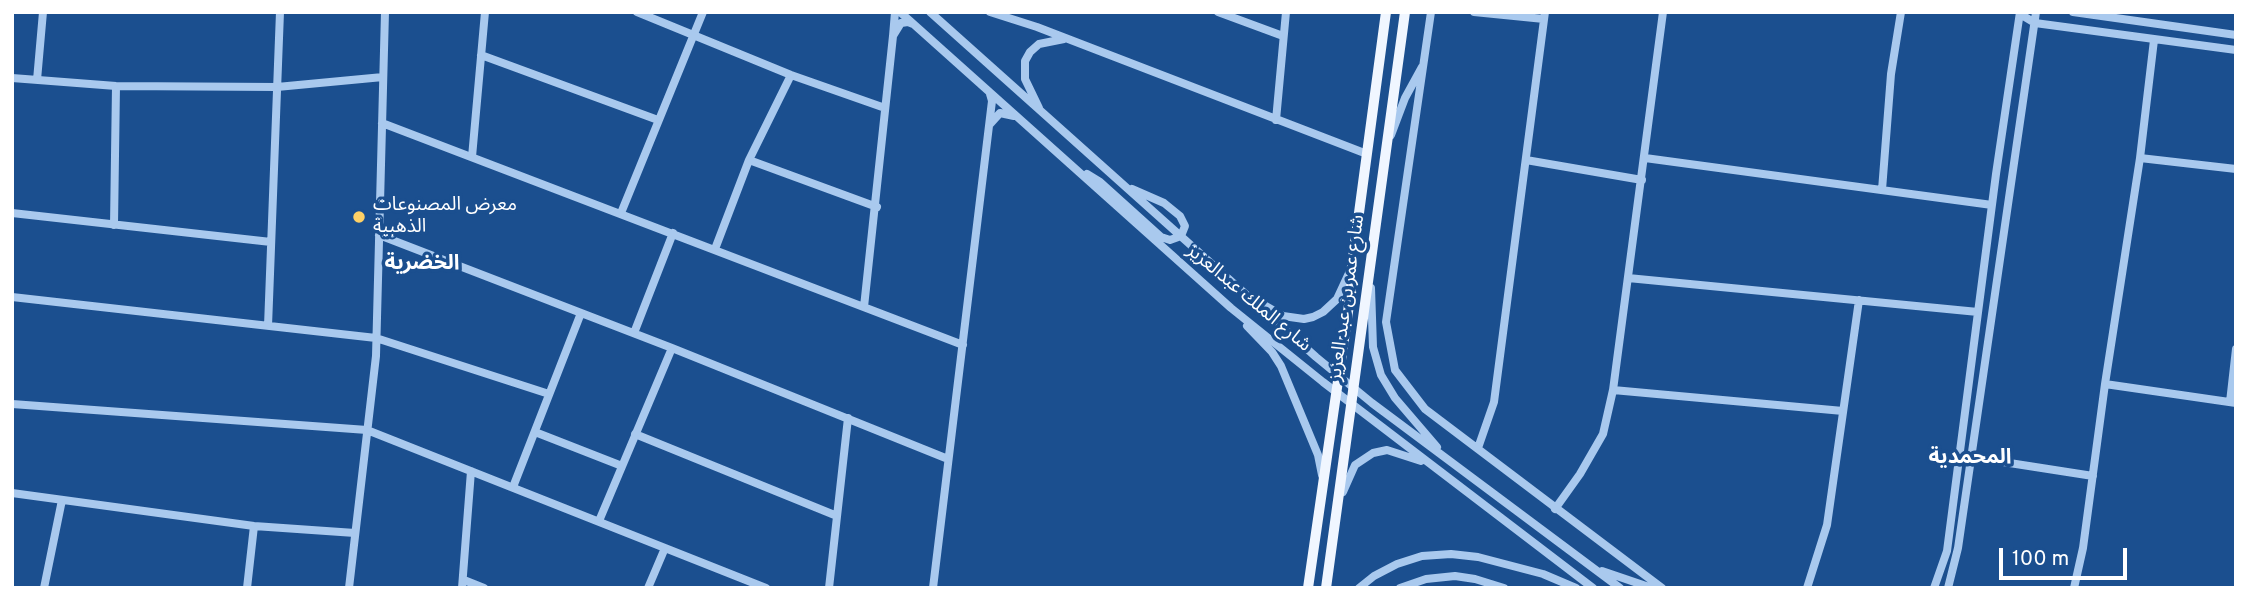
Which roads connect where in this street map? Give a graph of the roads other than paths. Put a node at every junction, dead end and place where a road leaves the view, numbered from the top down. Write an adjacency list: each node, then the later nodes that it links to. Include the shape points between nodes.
1 (43, 12): 37 (street)
2 (280, 12): 39 (street)
3 (385, 12): 35 (street)
4 (485, 12): 32 (street)
5 (637, 12): 25 (street)
6 (703, 12): 25 (street)
7 (897, 12): 24 (street, شارع الملك عبدالعزيز); 27 (street)
8 (930, 12): 42 (street, شارع الملك عبدالعزيز)
9 (990, 12): 21 (street)
10 (1218, 12): 28 (street)
11 (1286, 12): 28 (street)
12 (1386, 12): 49 (main road, شارع عمر بن عبد العزيز)
13 (1405, 12): 48 (main road, شارع عمر بن عبد العزيز)
14 (1431, 12): 33 (street)
15 (1474, 12): 22 (street)
16 (1663, 12): 51 (street)
17 (1901, 12): 59 (street)
18 (2036, 12): 23 (street)
19 (2073, 12): 26 (street)
20 (2021, 13): 23 (street); 60 (street)
21 (1003, 14): 29 (street)
22 (1544, 16): 55 (street)
23 (2035, 23): 30 (street); 102 (street)
24 (916, 26): 27 (street, via 901,23); 40 (street, شارع الملك عبدالعزيز)
25 (694, 35): 34 (street); 43 (street)
26 (2236, 35)
27 (893, 36): 41 (street)
28 (1283, 36): 45 (street)
29 (1067, 39): 42 (street, via 1039,44 1024,61 1025,79); 45 (street)
30 (2154, 40): 31 (street); 52 (street)
31 (2236, 50)
32 (481, 55): 43 (street); 50 (street)
33 (1424, 64): 48 (street); 100 (street, via 1386,322 1395,370 1425,409)
34 (791, 75): 41 (street); 54 (street)
35 (383, 77): 39 (street); 46 (street)
36 (12, 78): 37 (street)
37 (37, 80): 38 (street)
38 (116, 86): 39 (street); 64 (street)
39 (277, 87): 68 (street)
40 (988, 91): 44 (street, شارع الملك عبدالعزيز); 47 (street, via 992,101)
41 (885, 108): 61 (street)
42 (1041, 112): 57 (street, شارع الملك عبدالعزيز)
43 (658, 120): 63 (street)
44 (1020, 120): 47 (street, via 1000,113); 53 (street, شارع الملك عبدالعزيز)
45 (1276, 120): 49 (street)
46 (382, 123): 50 (street); 66 (street)
47 (989, 127): 83 (street)
48 (1387, 144): 71 (main road, شارع عمر بن عبد العزيز)
49 (1367, 154): 70 (main road, شارع عمر بن عبد العزيز)
50 (472, 157): 63 (street)
51 (1645, 158): 58 (street); 59 (street)
52 (2140, 158): 56 (street); 87 (street)
53 (1064, 159): 67 (street, via 1100,182 1161,237); 77 (street, شارع الملك عبدالعزيز)
54 (749, 160): 61 (street); 69 (street)
55 (1526, 160): 58 (street); 100 (street, via 1494,402)
56 (2236, 169)
57 (1118, 180): 67 (street, شارع الملك عبدالعزيز); 67 (street, via 1171,207 1184,221)
58 (1642, 180): 72 (street)
59 (1882, 190): 60 (street)
60 (1992, 205): 78 (street)
61 (877, 207): 76 (street)
62 (12, 213): 64 (street)
63 (621, 214): 65 (street)
64 (114, 225): 68 (street)
65 (673, 233): 69 (street); 81 (street)
66 (379, 234): 79 (street); 82 (street)
67 (1181, 236): 74 (street, شارع الملك عبدالعزيز)
68 (271, 242): 80 (street)
69 (715, 249): 76 (street)
70 (1352, 265): 74 (street, via 1337,299 1313,317 1283,316); 86 (main road, شارع عمر بن عبد العزيز)
71 (1370, 265): 88 (main road, شارع عمر بن عبد العزيز); 101 (street, via 1373,347 1381,375)
72 (1628, 278): 75 (street); 89 (street)
73 (12, 297): 80 (street)
74 (1250, 297): 86 (street, شارع الملك عبدالعزيز)
75 (1859, 300): 78 (street); 95 (street)
76 (864, 307): 83 (street)
77 (1231, 308): 90 (street, شارع الملك عبدالعزيز); 108 (street, via 1281,366 1318,455)
78 (1978, 312): 140 (street, via 1947,551)
79 (581, 313): 81 (street); 91 (street)
80 (268, 326): 82 (street)
81 (634, 333): 84 (street)
82 (376, 338): 91 (street); 97 (street)
83 (963, 345): 103 (street)
84 (672, 348): 96 (street); 99 (street)
85 (2236, 349): 92 (street)
86 (1338, 375): 88 (street, شارع الملك عبدالعزيز); 90 (main road, شارع عمر بن عبد العزيز)
87 (2105, 384): 92 (street); 107 (street)
88 (1353, 387): 94 (main road, شارع عمر بن عبد العزيز); 101 (street, شارع الملك عبدالعزيز)
89 (1613, 390): 95 (street); 113 (street, via 1603,434)
90 (1336, 392): 94 (street, شارع الملك عبدالعزيز); 108 (main road, شارع عمر بن عبد العزيز)
91 (550, 394): 98 (street)
92 (2233, 402)
93 (12, 404): 97 (street)
94 (1351, 404): 104 (street, شارع الملك عبدالعزيز); 112 (main road, شارع عمر بن عبد العزيز)
95 (1843, 411): 139 (street, via 1827,525)
96 (848, 418): 103 (street); 114 (street)
97 (367, 429): 106 (street); 117 (street)
98 (534, 432): 105 (street); 109 (street)
99 (635, 434): 105 (street); 114 (street)
100 (1478, 448): 113 (street)
101 (1446, 457): 119 (street, شارع الملك عبدالعزيز)
102 (1971, 457): 107 (street); 141 (street)
103 (948, 459): 128 (street)
104 (1429, 464): 112 (street, via 1387,450 1373,453 1350,471); 135 (street, شارع الملك عبدالعزيز)
105 (622, 466): 115 (street)
106 (471, 471): 109 (street); 120 (street)
107 (2093, 476): 142 (street)
108 (1322, 483): 129 (main road, شارع عمر بن عبد العزيز)
109 (513, 487): 115 (street)
110 (12, 493): 111 (street)
111 (62, 500): 116 (street); 121 (street)
112 (1338, 505): 130 (main road, شارع عمر بن عبد العزيز)
113 (1555, 509): 138 (street)
114 (837, 516): 127 (street)
115 (599, 521): 118 (street)
116 (254, 526): 117 (street); 122 (street)
117 (355, 533): 123 (street)
118 (665, 548): 125 (street); 126 (street)
119 (1592, 567): 136 (street, شارع الملك عبدالعزيز); 137 (street)
120 (463, 584): 124 (street)
121 (44, 588)
122 (247, 588)
123 (349, 588)
124 (484, 588)
125 (648, 588)
126 (766, 588)
127 (829, 588)
128 (933, 588)
129 (1308, 588)
130 (1326, 588)
131 (1359, 588): 134 (street, via 1397,564 1451,554 1530,571)
132 (1400, 588): 133 (street, via 1455,576)
133 (1504, 588)
134 (1576, 588)
135 (1593, 588)
136 (1620, 588)
137 (1652, 588)
138 (1662, 588)
139 (1807, 588)
140 (1934, 588)
141 (1948, 588)
142 (2074, 588)

